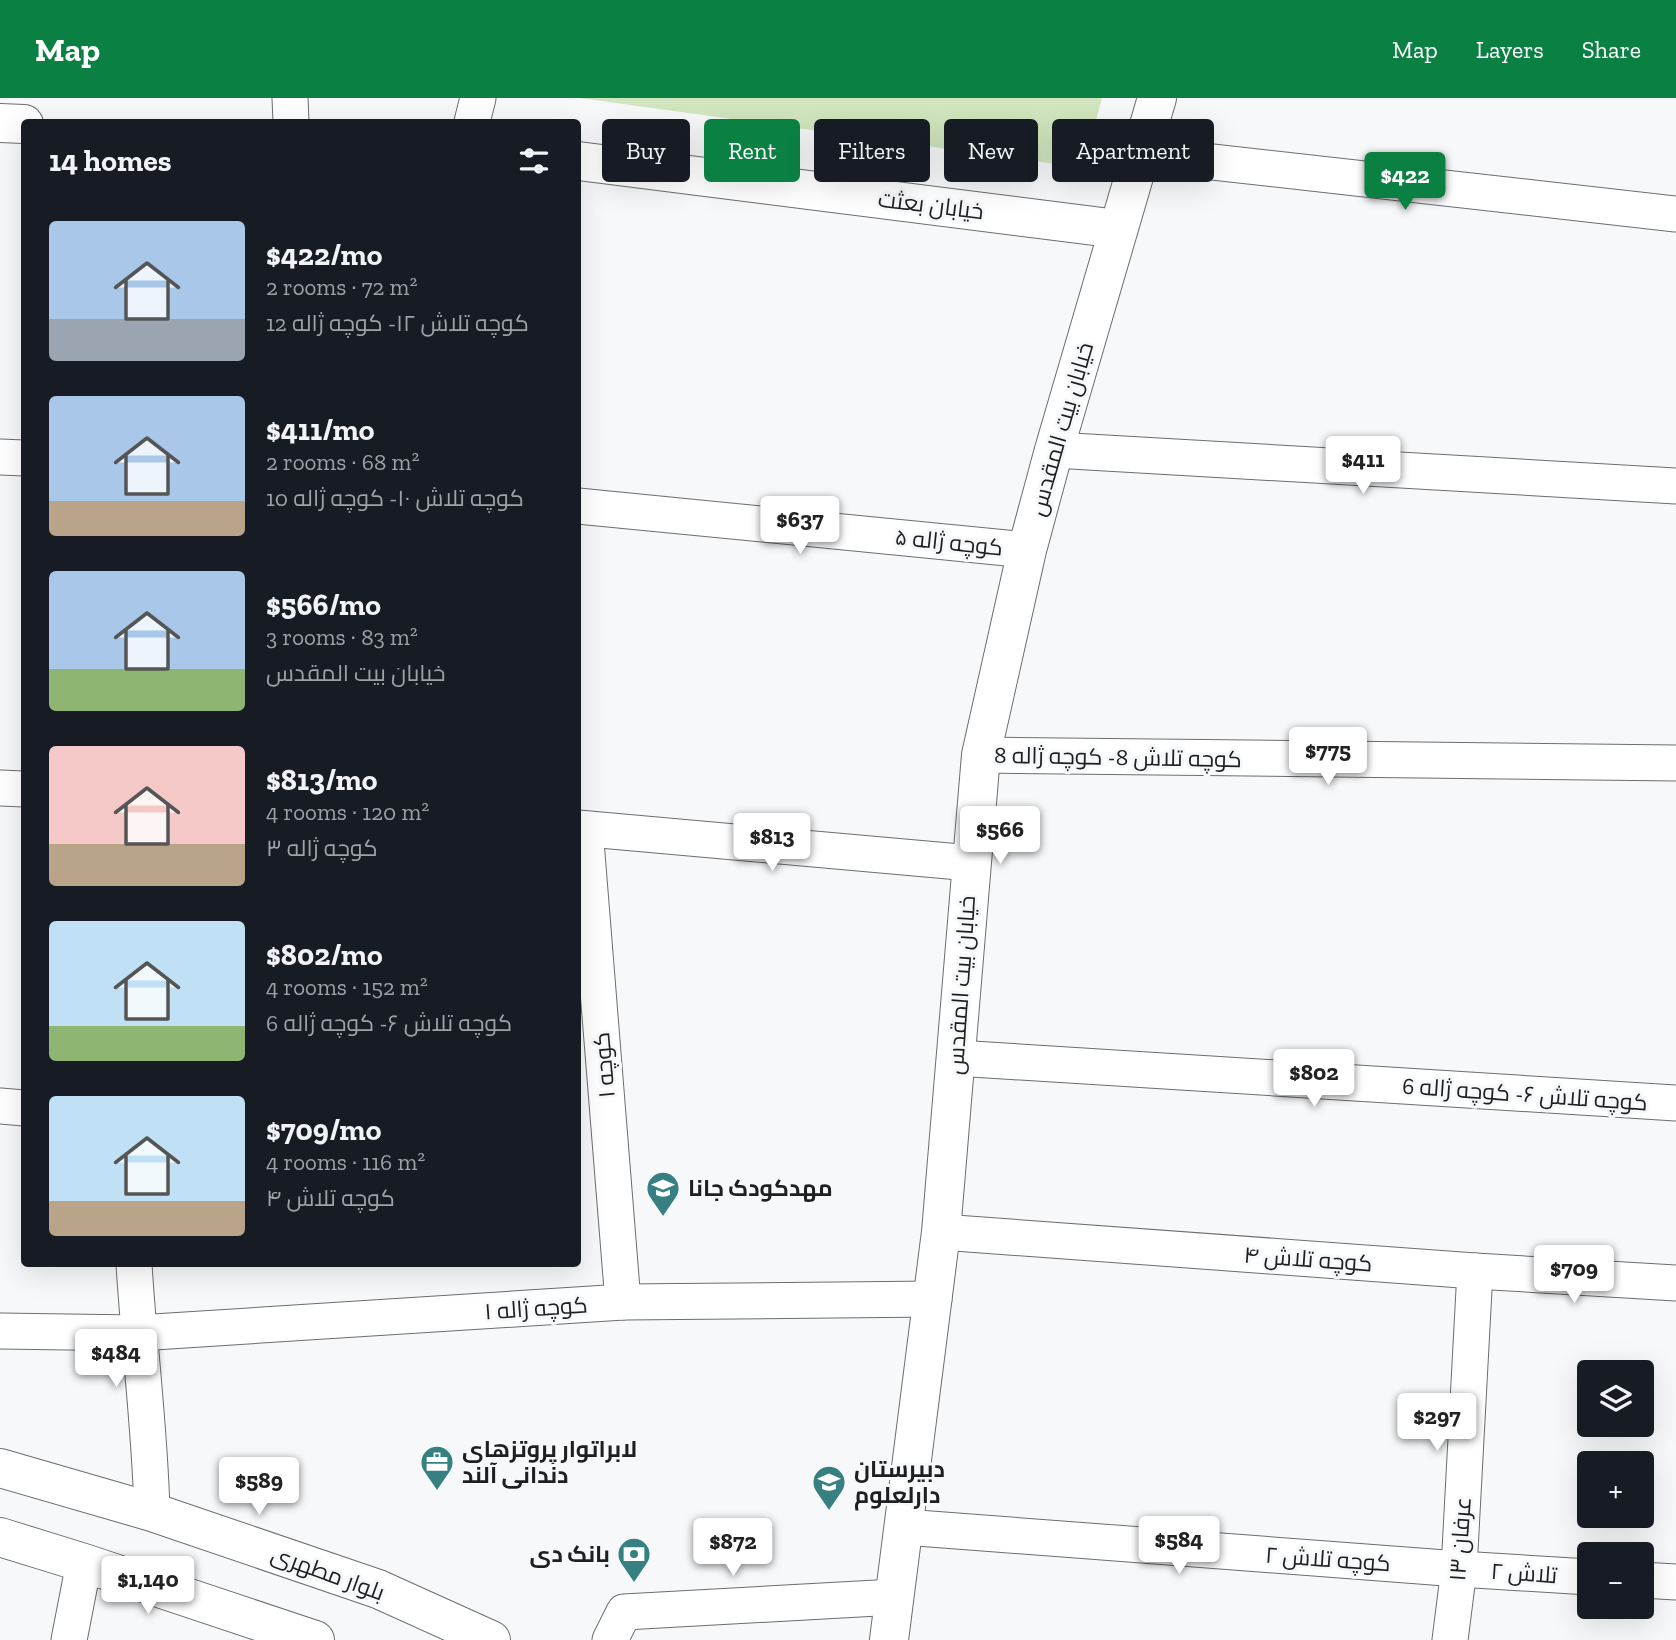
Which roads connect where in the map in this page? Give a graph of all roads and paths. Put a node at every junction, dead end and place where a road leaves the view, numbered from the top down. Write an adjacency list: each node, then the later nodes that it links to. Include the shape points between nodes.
1 (290, 98): 4 (street)
2 (478, 98): 5 (street)
3 (1157, 98): 6 (street, خیابان بیت المقدس)
4 (291, 119)
5 (473, 119)
6 (1151, 119)
7 (0, 123): 8 (street)
8 (21, 124)
9 (581, 161): 13 (street, خیابان بعثت)
10 (1214, 161): 12 (street)
11 (1132, 182): 13 (street, خیابان بیت المقدس)
12 (1676, 214)
13 (1118, 229): 14 (street, خیابان بیت المقدس)
14 (1054, 450): 17 (street); 19 (street, خیابان بیت المقدس)
15 (0, 457): 16 (street)
16 (21, 458)
17 (1676, 486)
18 (581, 506): 19 (street, کوچه ژاله ۵)
19 (1027, 550): 20 (street, خیابان بیت المقدس)
20 (981, 755): 21 (street, کوچه تلاش 8- کوچه ژاله 8); 25 (street, خیابان بیت المقدس)
21 (1676, 763)
22 (0, 788): 23 (street)
23 (21, 789)
24 (581, 828): 25 (street); 26 (street, کوچه ۱)
25 (971, 863): 27 (street, خیابان بیت المقدس)
26 (584, 908): 36 (street, کوچه ۱)
27 (956, 1058): 28 (street, کوچه تلاش ۶- کوچه ژاله 6); 31 (street, خیابان بیت المقدس)
28 (1676, 1103)
29 (0, 1106): 30 (street)
30 (21, 1108)
31 (941, 1233): 33 (street, کوچه تلاش ۴); 35 (street, خیابان بیت المقدس)
32 (134, 1267): 38 (street)
33 (1475, 1271): 34 (street, کوچه تلاش ۴); 44 (street, عرفان ۱۳)
34 (1676, 1283)
35 (934, 1299): 36 (street, کوچه ژاله ۱); 41 (street, خیابان بیت المقدس)
36 (623, 1302): 38 (street, کوچه ژاله ۱)
37 (0, 1331): 38 (street, کوچه ژاله ۱)
38 (138, 1333): 40 (street)
39 (0, 1468): 40 (street, بلوار مطهری)
40 (152, 1512): 51 (street, بلوار مطهری, via 378,1590)
41 (904, 1527): 44 (street, کوچه تلاش ۲); 48 (street, خیابان بیت المقدس)
42 (0, 1537): 43 (street)
43 (84, 1563): 49 (street); 50 (street)
44 (1459, 1569): 45 (street, تلاش ۲); 54 (street, عرفان ۱۳)
45 (1577, 1576)
46 (1654, 1581): 47 (street)
47 (1676, 1582)
48 (895, 1597): 52 (street, via 624,1612); 53 (street, خیابان بیت المقدس)
49 (69, 1640)
50 (315, 1640)
51 (491, 1640)
52 (610, 1640)
53 (889, 1640)
54 (1450, 1640)

